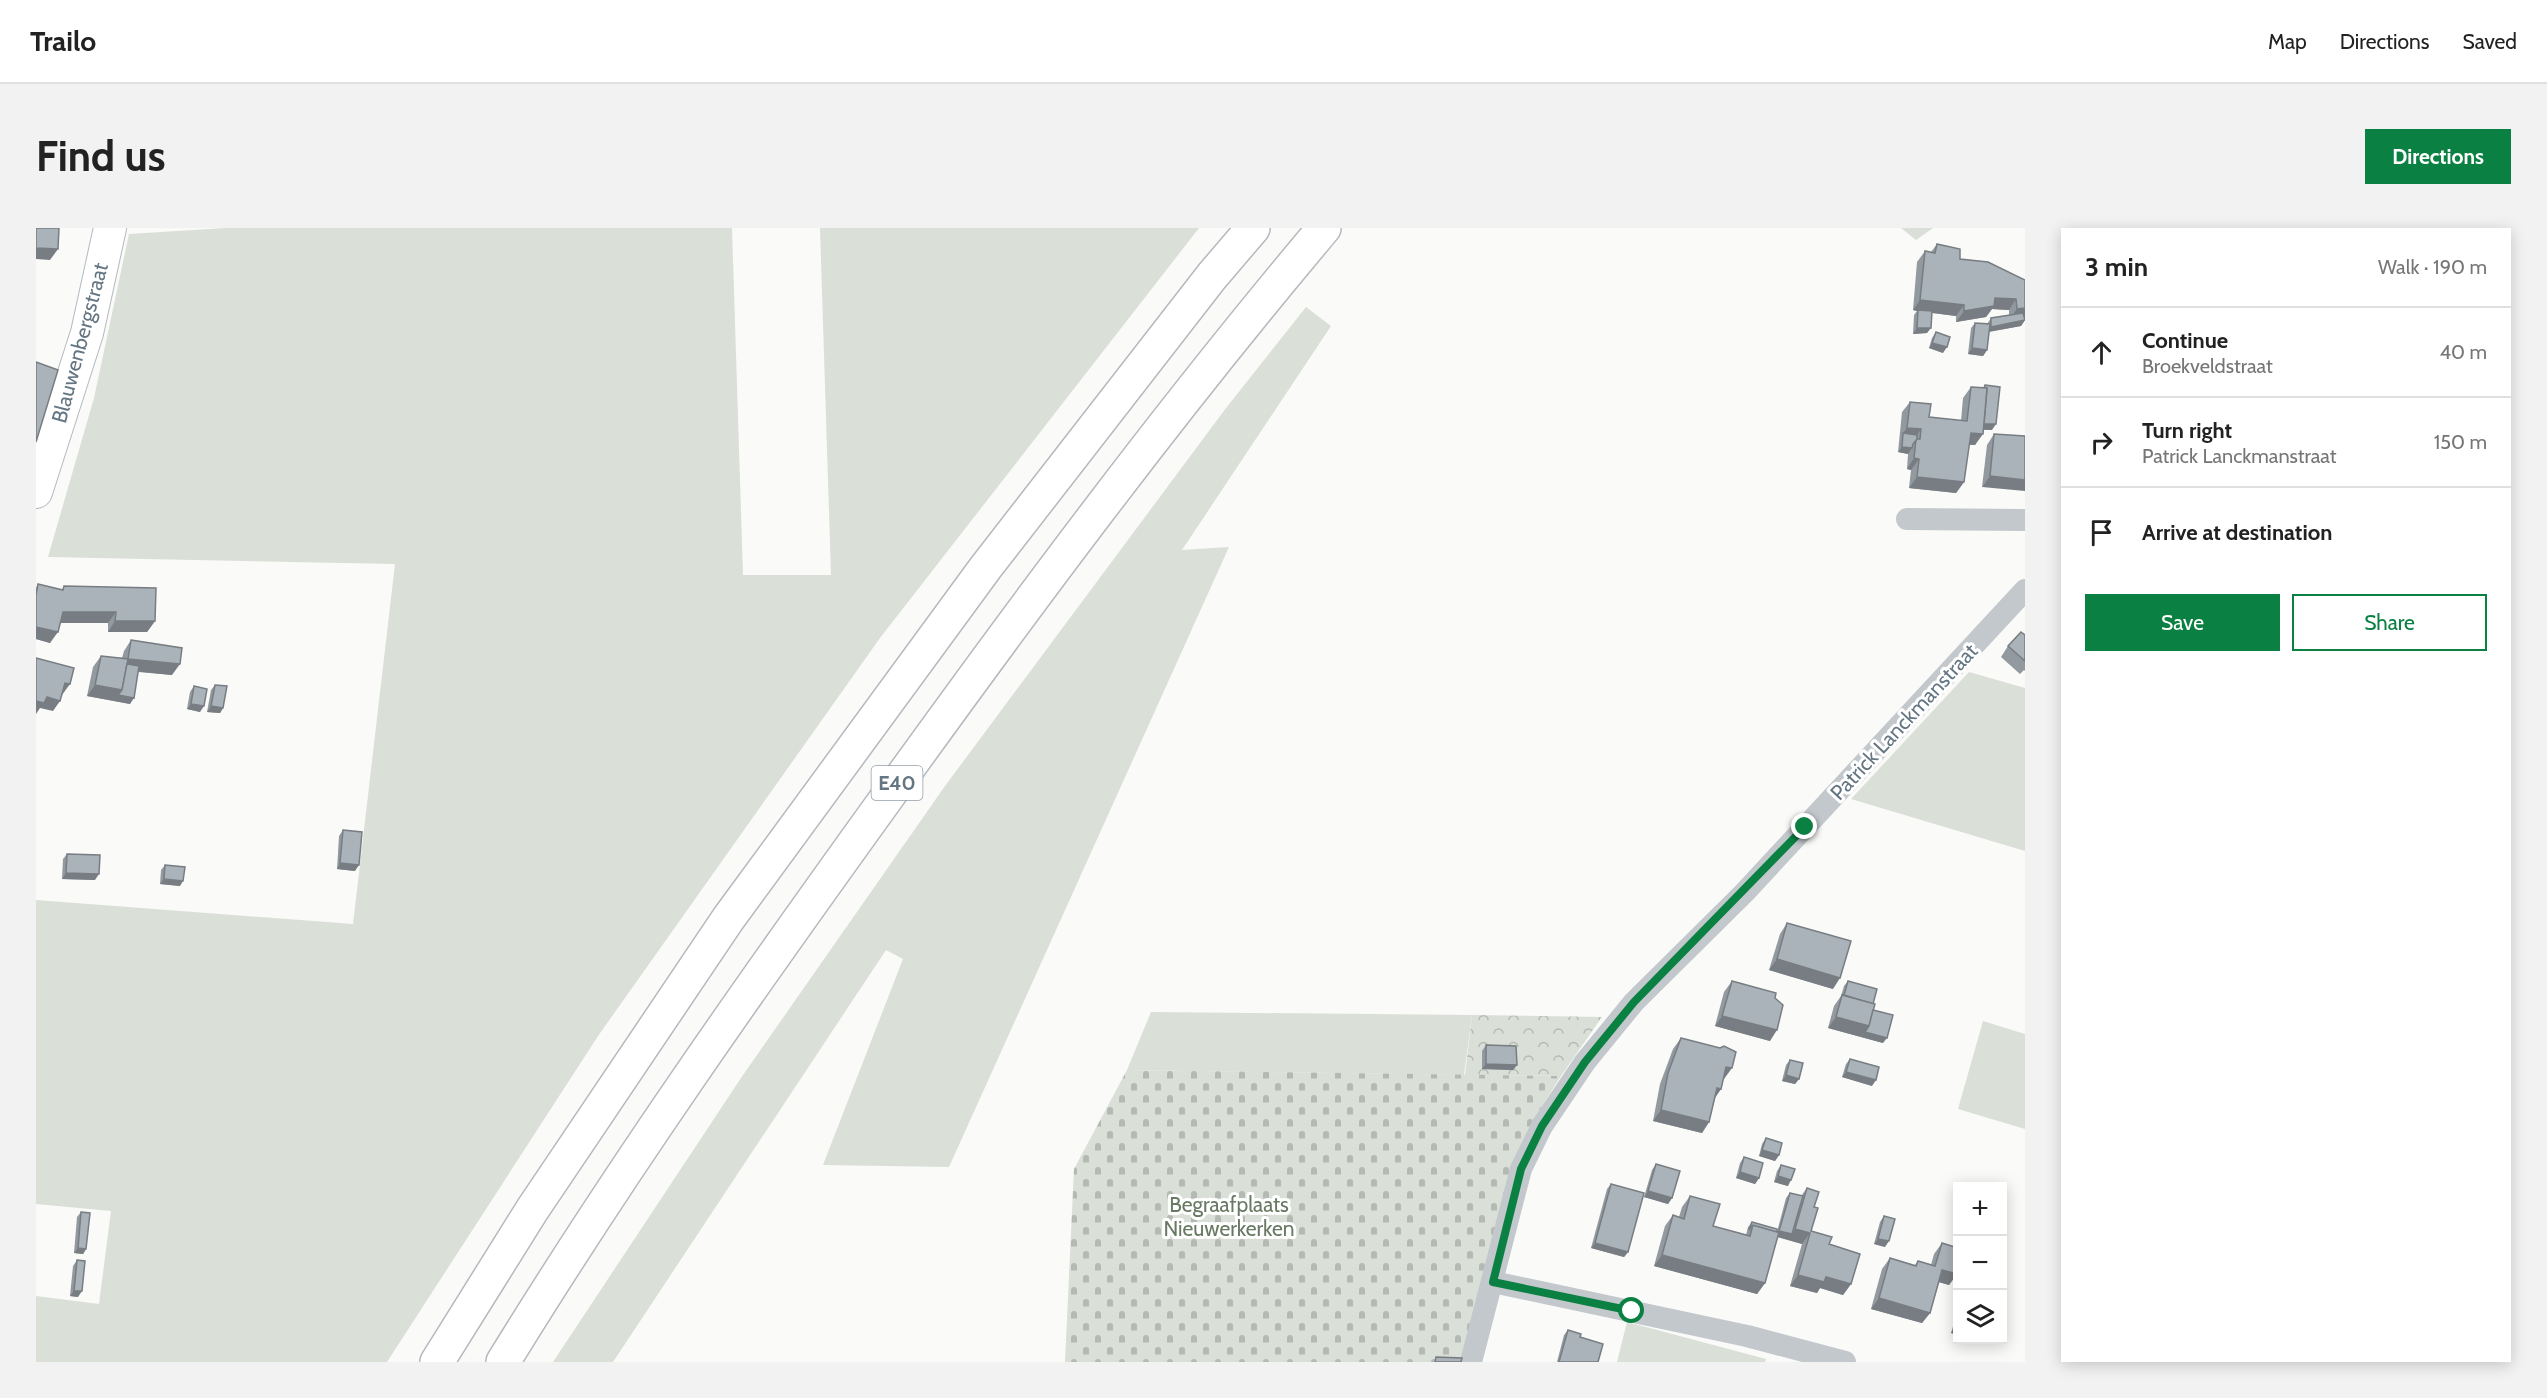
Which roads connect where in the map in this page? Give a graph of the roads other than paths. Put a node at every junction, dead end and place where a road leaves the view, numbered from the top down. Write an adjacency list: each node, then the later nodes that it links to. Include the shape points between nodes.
1 (110, 228): 4 (street, Blauwenbergstraat, via 87,333)
2 (1254, 228): 9 (highway, E40, via 1212,276 986,567 735,909 532,1210)
3 (1324, 228): 10 (highway, E40, via 1252,314 998,643 756,978 576,1243)
4 (36, 492)
5 (1907, 519): 6 (street)
6 (2025, 520)
7 (2025, 590): 8 (street, Patrick Lanckmanstraat, via 1745,892 1634,1002 1585,1062 1542,1126 1521,1169)
8 (1493, 1282): 11 (street, Patrick Lanckmanstraat); 12 (street, via 1747,1336)
9 (437, 1362)
10 (503, 1362)
11 (1471, 1362)
12 (1845, 1362)

